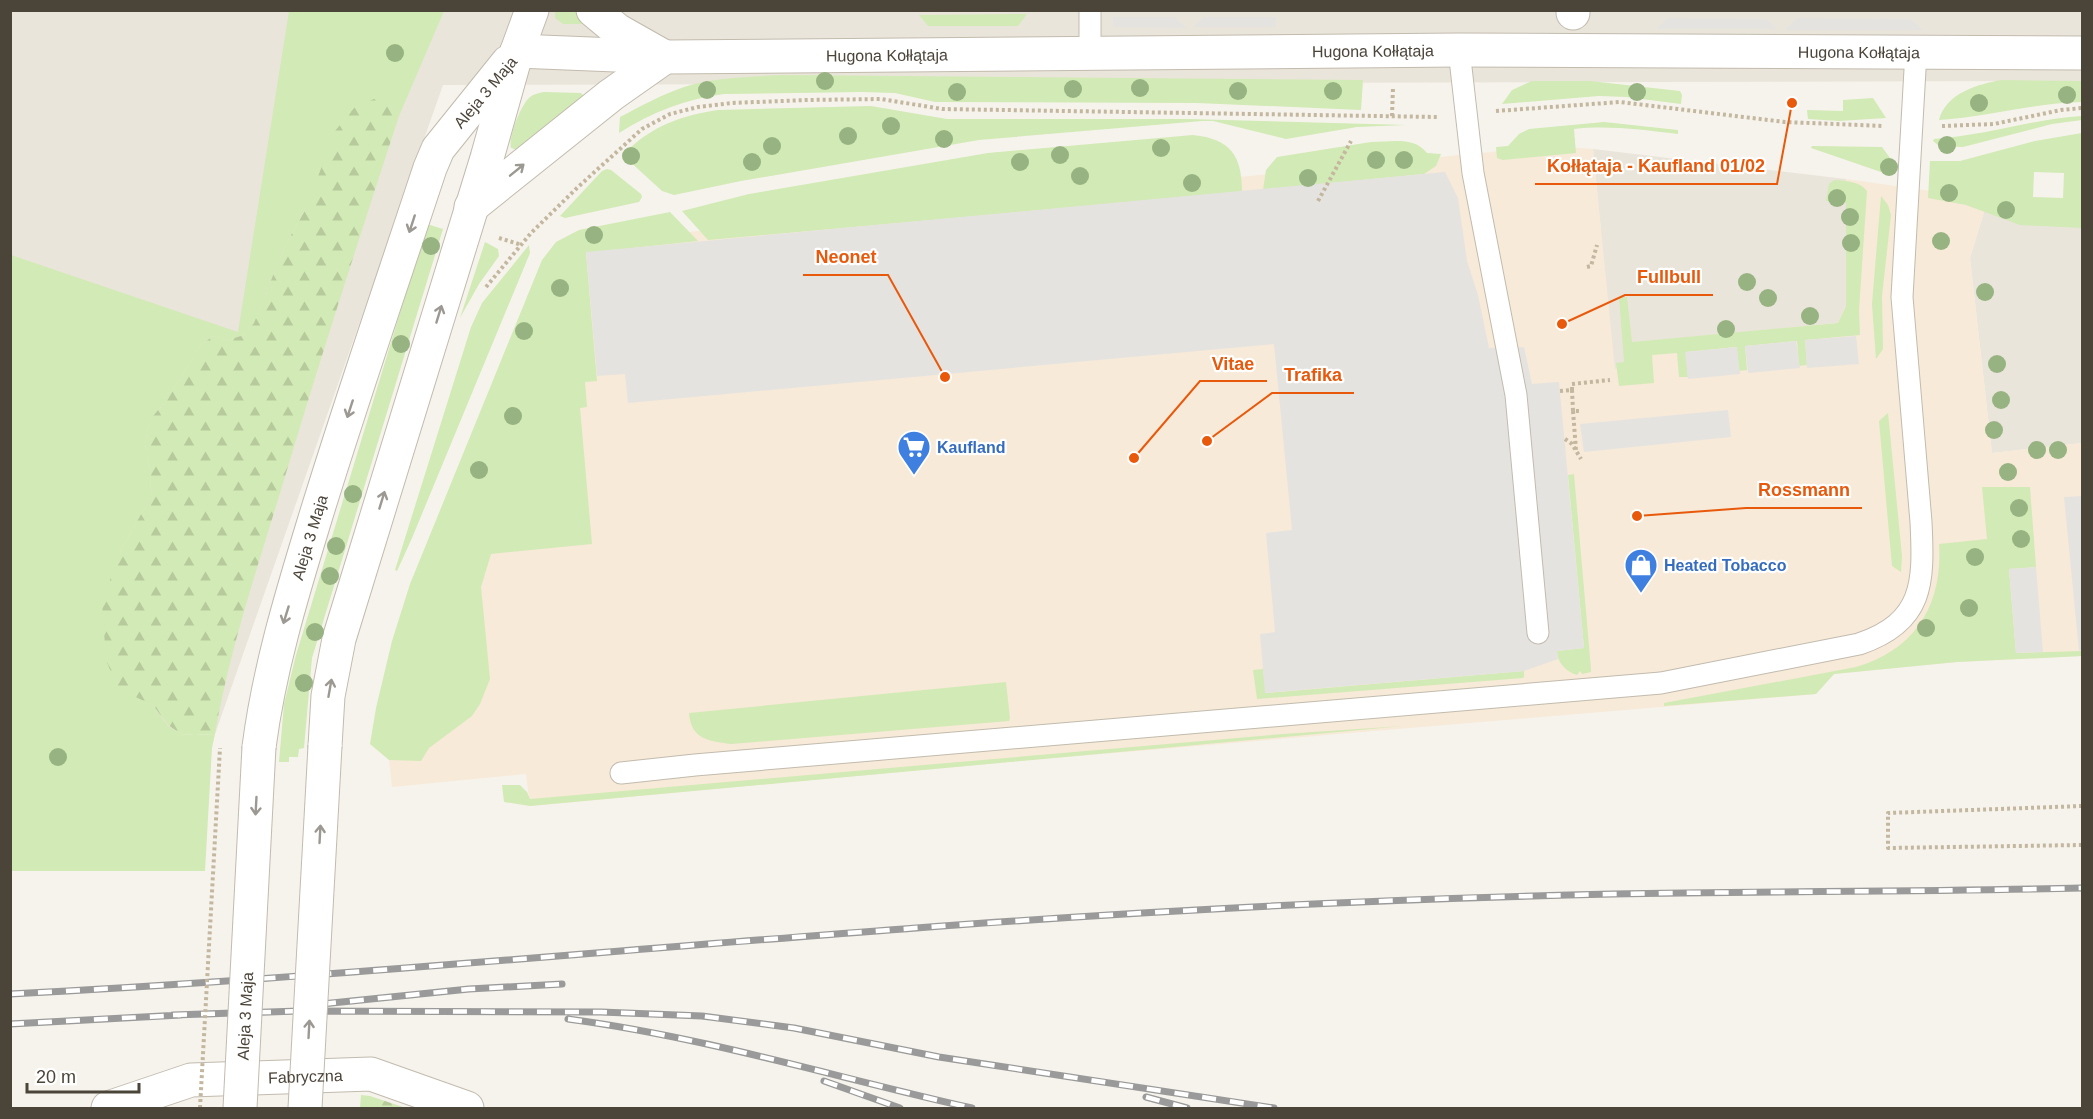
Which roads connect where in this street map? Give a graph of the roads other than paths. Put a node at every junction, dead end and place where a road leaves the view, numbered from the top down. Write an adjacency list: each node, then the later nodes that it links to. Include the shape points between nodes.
1 (532, 10): 5 (street)
2 (592, 10): 9 (street)
3 (1090, 10): 8 (lane)
4 (1459, 50): 6 (street, Hugona Kołłątaja); 8 (street, Hugona Kołłątaja); 11 (lane, via 1473,173 1516,395)
5 (517, 51): 9 (street, Hugona Kołłątaja); 10 (street, Aleja 3 Maja); 14 (street, Aleja 3 Maja, one-way to 14, bridge, via 438,149 328,476 282,628 259,747)
6 (1916, 52): 7 (street, Hugona Kołłątaja); 12 (lane, via 1902,297 1921,522 1921,581 1906,615 1878,638 1661,683)
7 (2082, 53)
8 (1090, 54): 9 (street, Hugona Kołłątaja)
9 (665, 57): 10 (street, one-way to 9)
10 (471, 207): 15 (street, Aleja 3 Maja, one-way to 10, bridge, via 328,696 339,639)
11 (1538, 633)
12 (621, 773)
13 (108, 1108): 16 (street, Fabryczna, via 191,1080 371,1074)
14 (240, 1108)
15 (305, 1108)
16 (468, 1108)

